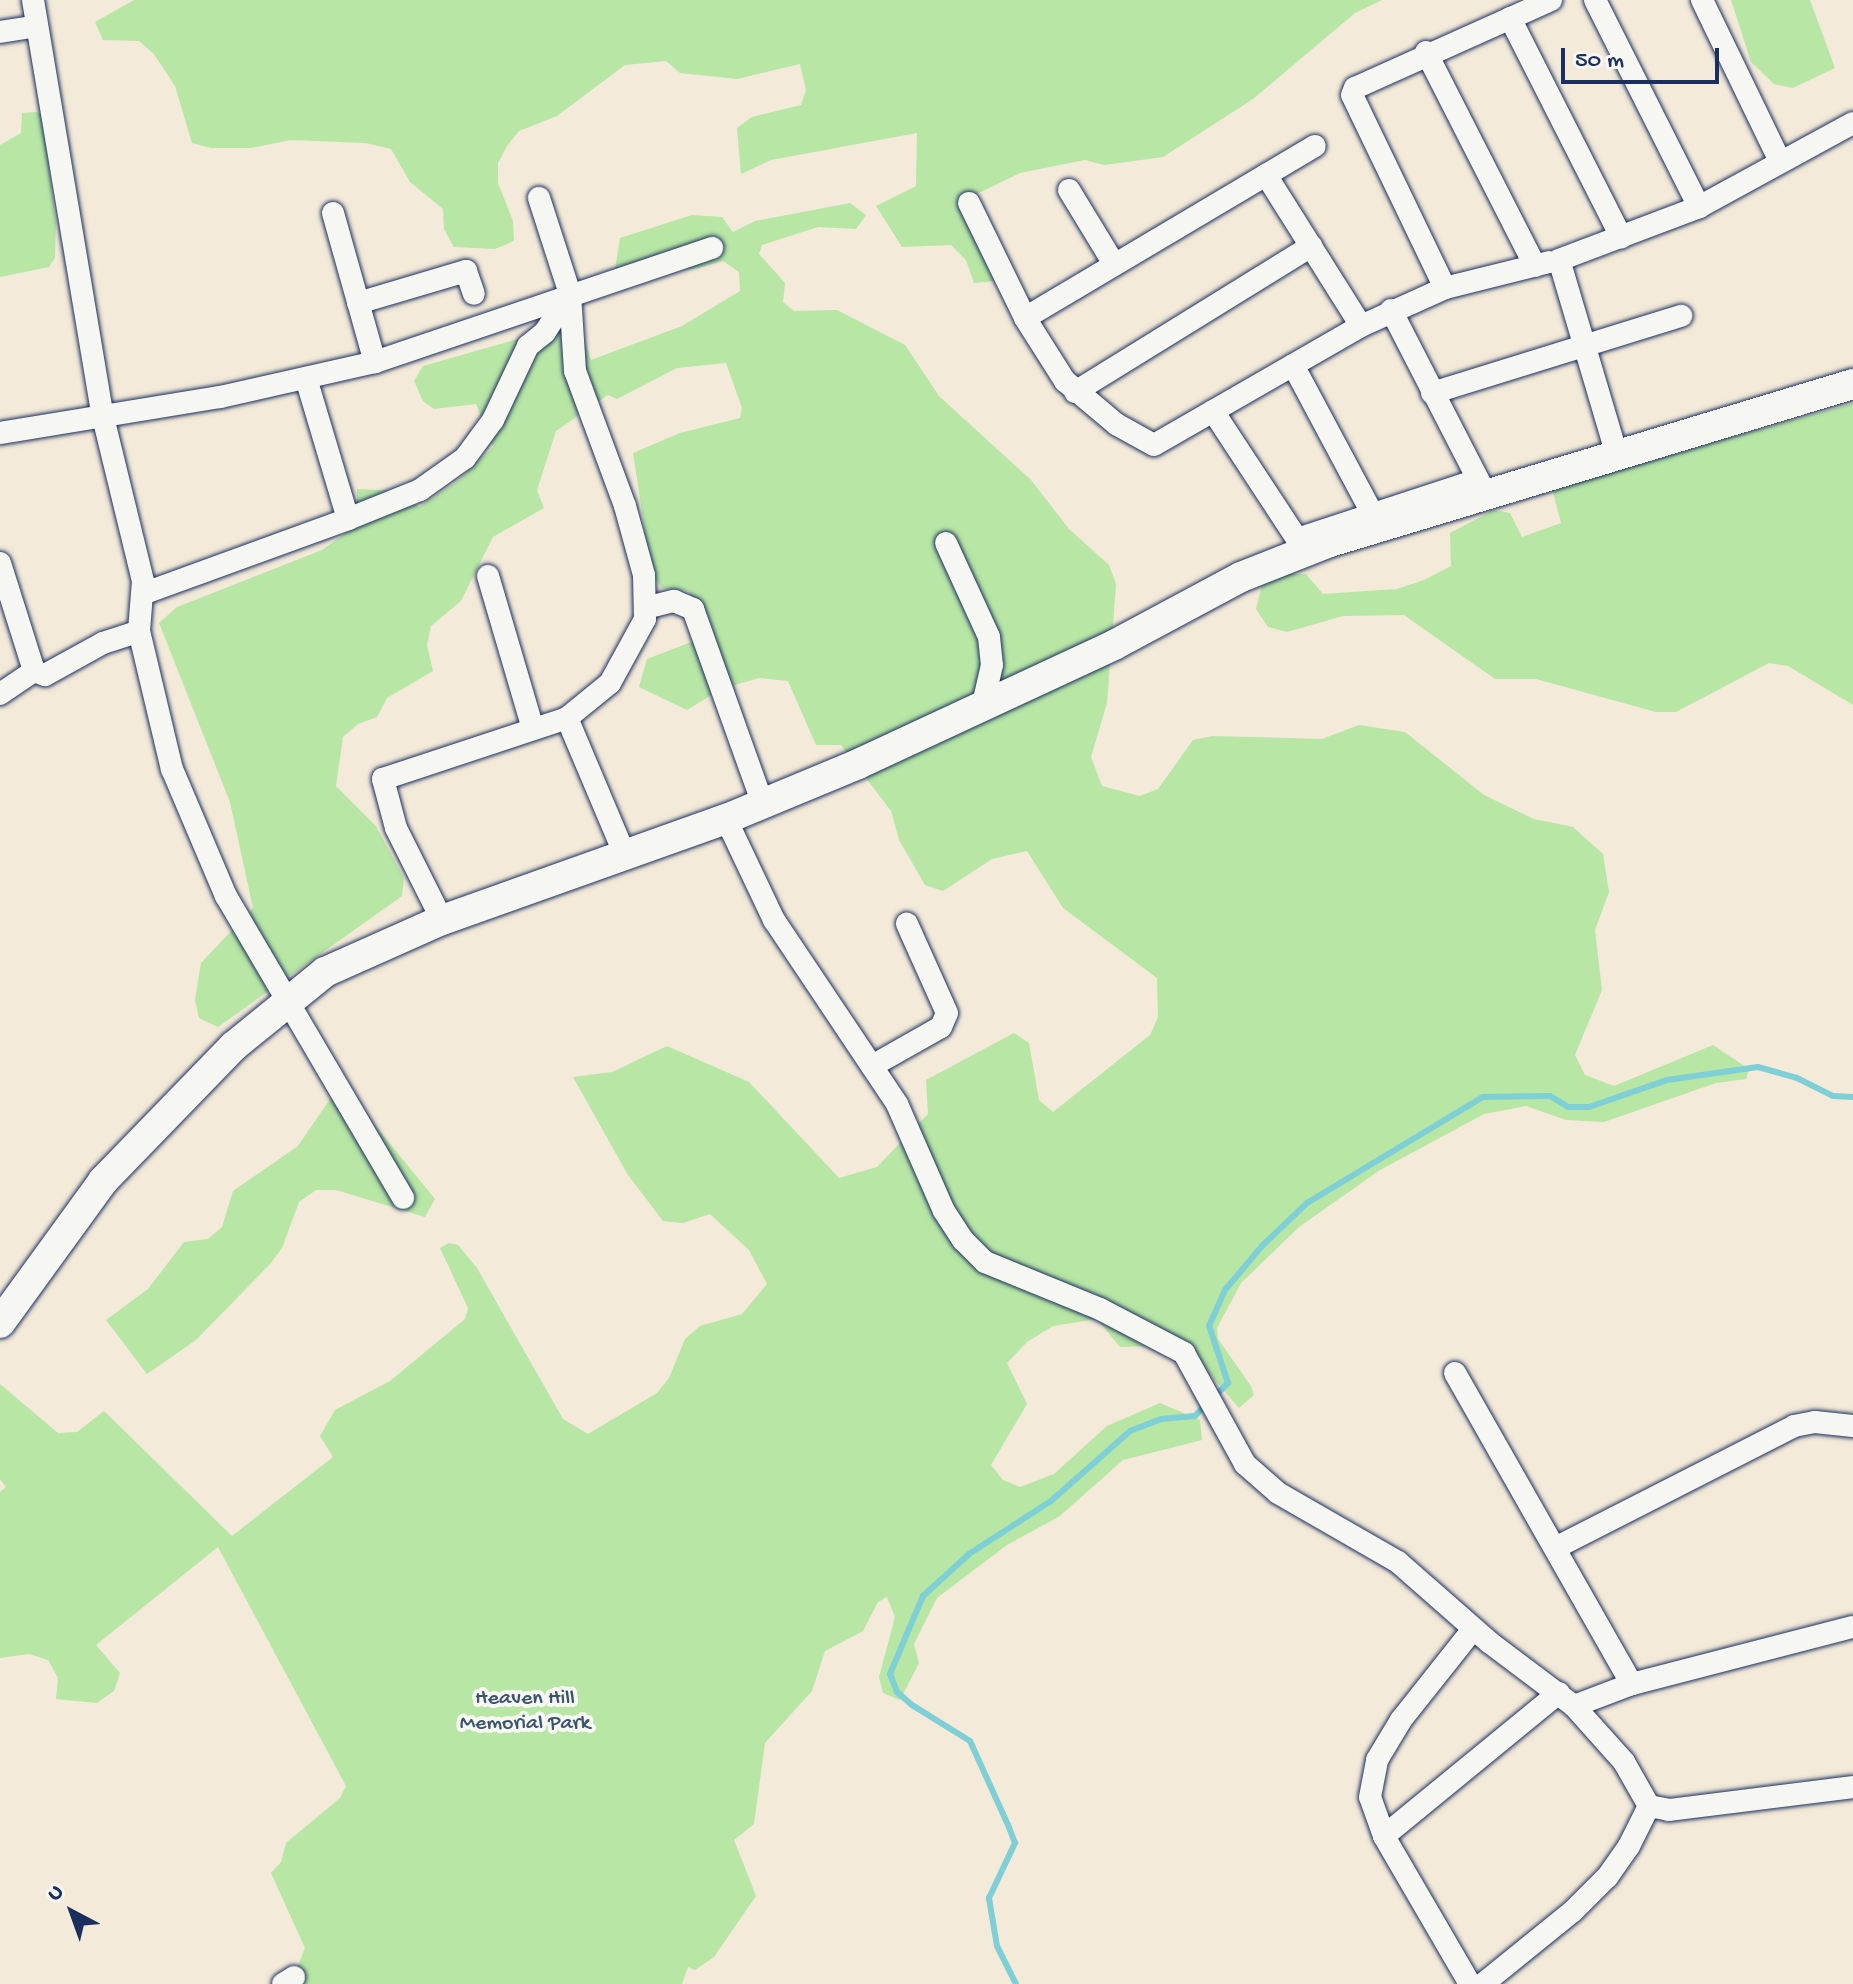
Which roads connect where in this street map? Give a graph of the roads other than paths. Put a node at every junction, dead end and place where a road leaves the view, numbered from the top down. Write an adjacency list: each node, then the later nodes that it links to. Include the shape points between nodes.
1 (33, 0): 6 (street)
2 (1551, 0): 5 (street)
3 (1595, 0): 16 (street)
4 (1702, 0): 11 (street)
5 (1510, 18): 8 (street); 18 (street)
6 (37, 26): 7 (street); 40 (street)
7 (0, 32)
8 (1426, 52): 23 (street); 24 (street, via 1355,88 1352,95)
9 (1853, 123): 11 (street)
10 (1315, 146): 12 (street)
11 (1780, 161): 16 (street)
12 (1266, 175): 19 (street); 22 (street)
13 (1069, 190): 22 (street)
14 (539, 198): 26 (street)
15 (969, 203): 30 (street)
16 (1699, 207): 18 (street)
17 (333, 213): 27 (street)
18 (1621, 237): 21 (street)
19 (1311, 246): 31 (street); 37 (street)
20 (712, 248): 26 (street)
21 (1559, 260): 23 (street); 32 (street)
22 (1114, 264): 30 (street)
23 (1535, 266): 24 (street)
24 (1445, 288): 28 (street)
25 (474, 294): 27 (street, via 466,271)
26 (570, 294): 33 (street); 45 (street, via 545,332 528,346 493,420 465,458 420,490); 50 (street, via 575,371 625,506 644,575)
27 (358, 303): 33 (street)
28 (1391, 310): 31 (street); 38 (street)
29 (1681, 316): 32 (street)
30 (1025, 318): 37 (street)
31 (1361, 326): 34 (street)
32 (1586, 346): 38 (street); 42 (street)
33 (375, 362): 35 (street)
34 (1293, 365): 39 (street); 44 (street)
35 (306, 378): 40 (street); 45 (street)
36 (1853, 384): 42 (street, via 1798,405)
37 (1075, 392): 39 (street, via 1148,444 1165,442)
38 (1432, 393): 43 (street)
39 (1213, 411): 44 (street, via 1297,539)
40 (103, 417): 41 (street); 49 (street)
41 (0, 433)
42 (1616, 452): 43 (street)
43 (1482, 487): 44 (street); 54 (street, via 1241,577 1114,645)
44 (1372, 513)
45 (348, 519): 49 (street)
46 (946, 543): 54 (street, via 989,637 992,665)
47 (0, 563): 52 (street)
48 (488, 576): 56 (street)
49 (145, 593): 51 (street)
50 (645, 608): 55 (street, via 625,663 610,683); 57 (street, via 674,601 693,609)
51 (139, 631): 52 (street, via 103,643 45,675); 62 (street, via 172,769 226,896)
52 (34, 671): 53 (street)
53 (0, 694)
54 (983, 704): 57 (street)
55 (567, 718): 56 (street); 59 (street)
56 (533, 729): 60 (street, via 383,779 396,828)
57 (763, 804): 58 (street)
58 (726, 819): 59 (street); 63 (street, via 774,920)
59 (624, 853): 60 (street)
60 (442, 920): 62 (street, via 325,972)
61 (907, 924): 63 (street, via 947,1013 941,1027)
62 (286, 1001): 64 (street); 65 (street, via 184,1093 103,1181)
63 (872, 1066): 70 (street, via 897,1104 944,1211 985,1262 1184,1353 1245,1464 1278,1493 1398,1562)
64 (403, 1198)
65 (0, 1323)
66 (1455, 1373): 68 (street)
67 (1853, 1426): 68 (street, via 1794,1426)
68 (1557, 1547): 71 (street)
69 (1853, 1627): 71 (street)
70 (1473, 1629): 72 (street); 75 (street, via 1422,1690 1377,1760 1370,1797)
71 (1632, 1684): 72 (street)
72 (1567, 1700): 74 (street, via 1602,1732); 75 (street)
73 (1853, 1787): 74 (street, via 1684,1809)
74 (1649, 1806): 77 (street, via 1607,1877)
75 (1384, 1836): 76 (street)
76 (1470, 1984)
77 (1483, 1984)

